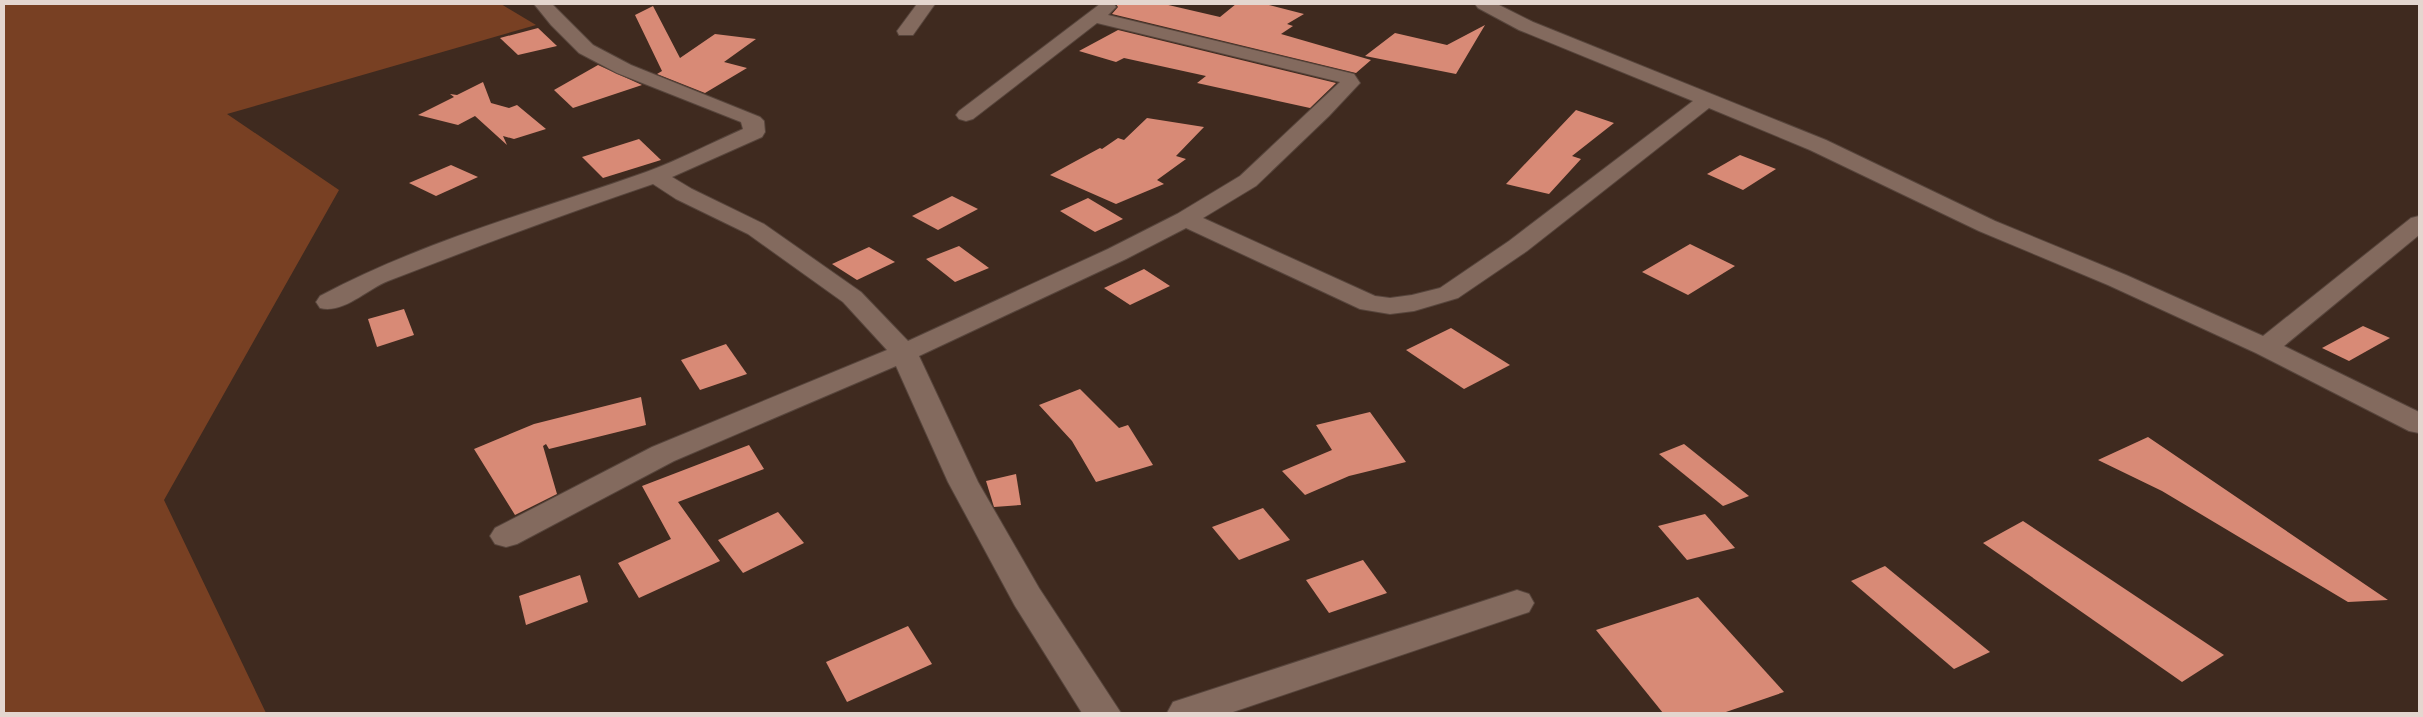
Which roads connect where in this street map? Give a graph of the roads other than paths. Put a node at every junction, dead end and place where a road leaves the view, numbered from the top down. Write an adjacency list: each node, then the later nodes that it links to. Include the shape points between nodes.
1 (543, 4): 9 (street, via 586,49 624,69 753,121 754,132)
2 (926, 4): 6 (street)
3 (1111, 4): 5 (street)
4 (1484, 4): 7 (street, via 1526,26)
5 (1094, 17): 8 (street); 10 (street, via 1335,74 1347,78 1350,83 1248,181)
6 (906, 31)
7 (1707, 100): 10 (street, via 1518,246 1448,293 1414,303 1390,306 1368,303); 13 (street, via 1818,145 1987,226)
8 (966, 115)
9 (655, 176): 12 (street, via 526,219 375,277); 14 (street, via 756,229 852,297)
10 (1185, 219): 14 (street)
11 (2419, 223): 13 (street)
12 (329, 302)
13 (2266, 347): 15 (street)
14 (904, 353): 16 (street, via 663,454); 18 (street, via 963,482 1027,597)
15 (2419, 424)
16 (506, 536)
17 (1517, 604): 19 (street)
18 (1102, 713)
19 (1186, 713)

